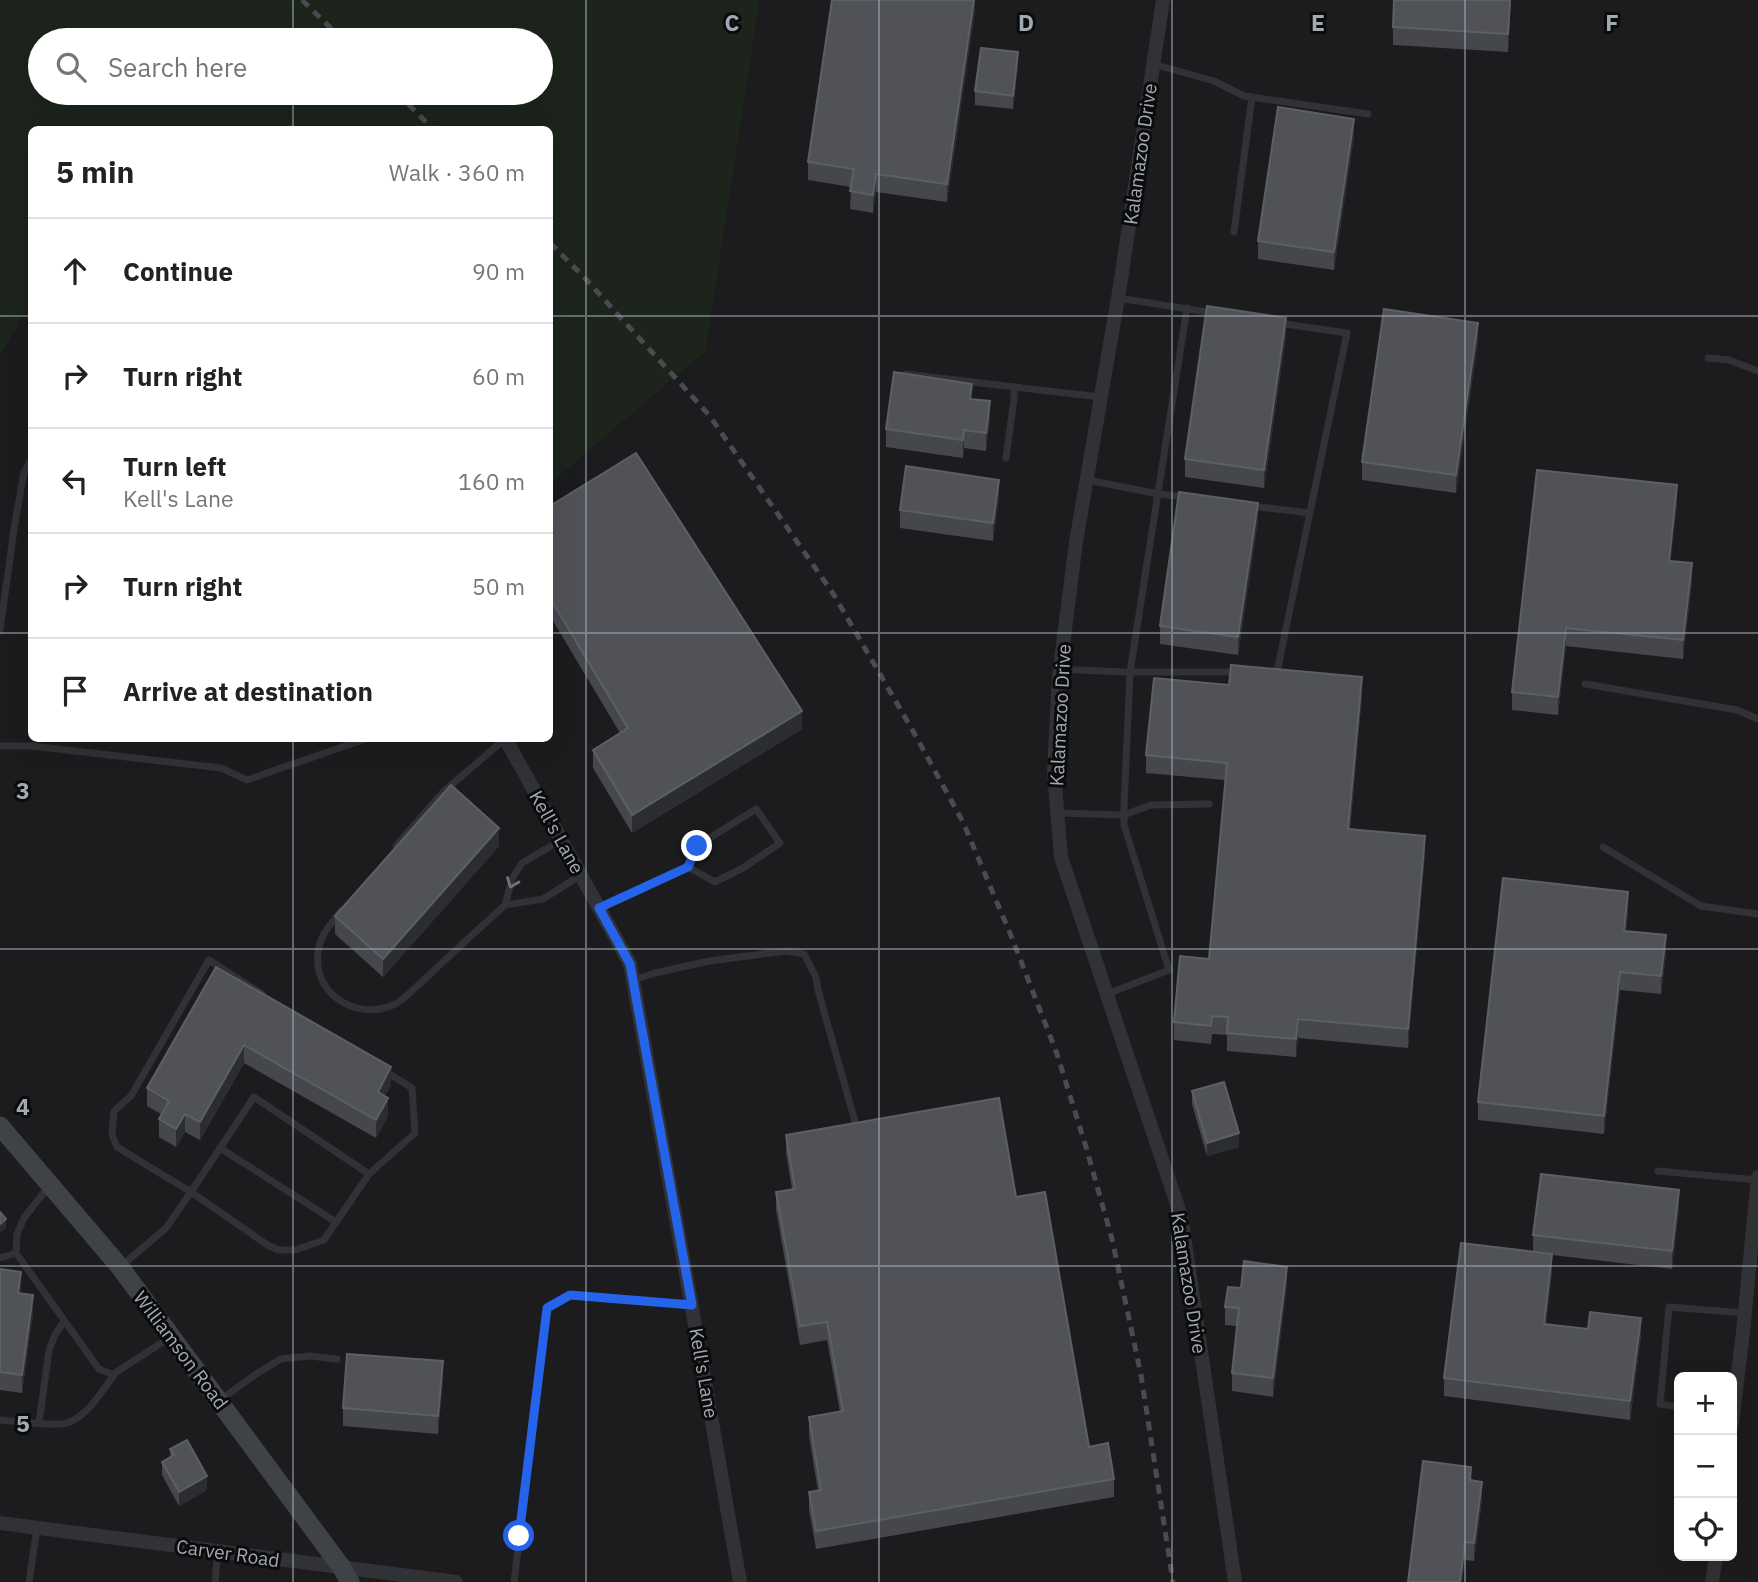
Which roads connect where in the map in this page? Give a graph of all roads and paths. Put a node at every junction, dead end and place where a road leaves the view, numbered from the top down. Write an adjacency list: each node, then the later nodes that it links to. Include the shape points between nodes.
1 (1163, 0): 2 (street, Kalamazoo Drive)
2 (1153, 64): 3 (lane); 6 (street, Kalamazoo Drive)
3 (1252, 97): 4 (lane); 5 (lane)
4 (1368, 114)
5 (1234, 232)
6 (1118, 298): 7 (lane); 14 (street, Kalamazoo Drive)
7 (1187, 309): 8 (lane); 18 (lane)
8 (1227, 315)
9 (1267, 321): 21 (lane, via 1347,333)
10 (1708, 358): 11 (lane)
11 (1758, 371)
12 (905, 374): 13 (lane)
13 (1014, 387): 14 (lane); 15 (lane)
14 (1101, 397): 17 (street, Kalamazoo Drive)
15 (1006, 458)
16 (28, 464): 22 (lane, via 13,529)
17 (1087, 480): 18 (lane); 23 (street, Kalamazoo Drive)
18 (1159, 494): 19 (lane); 24 (lane)
19 (1200, 499)
20 (1241, 504): 21 (lane)
21 (1310, 513): 26 (lane, via 1277,672)
22 (0, 630)
23 (1060, 669): 24 (lane); 34 (street, Kalamazoo Drive, via 1054,773)
24 (1130, 672): 25 (lane); 35 (lane)
25 (1250, 672)
26 (1264, 672)
27 (1585, 684): 28 (lane, via 1737,710)
28 (1758, 719)
29 (356, 742): 32 (lane, via 247,780 221,768)
30 (501, 742): 38 (lane, via 443,792)
31 (507, 742): 36 (street, Kell's Lane)
32 (0, 746)
33 (1209, 804): 35 (lane, via 1151,805)
34 (1057, 813): 35 (lane); 46 (street, Kalamazoo Drive, via 1061,857)
35 (1124, 815): 46 (lane, via 1169,970)
36 (561, 839): 40 (street, Kell's Lane); 41 (lane, one-way to 41, via 522,863)
37 (1603, 846): 44 (lane, via 1701,906)
38 (389, 856)
39 (688, 867): 39 (lane, via 697,846 756,809 780,843 715,882); 42 (lane)
40 (581, 875): 41 (lane, via 543,900); 42 (street, Kell's Lane)
41 (505, 905): 43 (lane, via 395,1005 370,1010 347,1006 326,989 317,972 325,930)
42 (599, 908): 45 (street, Kell's Lane, via 630,964)
43 (343, 909)
44 (1758, 914)
45 (633, 980): 49 (lane, via 709,961 786,951 804,954 816,977); 61 (street, Kell's Lane)
46 (1107, 995): 82 (street, Kalamazoo Drive, via 1181,1216)
47 (265, 996): 56 (lane, via 209,960 131,1096 114,1111 112,1135 117,1147)
48 (378, 1067): 53 (lane, via 412,1088 415,1133)
49 (856, 1125)
50 (0, 1126): 55 (main road, Williamson Road)
51 (220, 1148): 53 (lane, via 254,1097); 56 (lane); 57 (lane)
52 (1658, 1171): 54 (lane)
53 (369, 1174): 57 (lane)
54 (1758, 1178): 62 (street)
55 (50, 1186): 58 (lane, via 24,1218); 60 (main road, Williamson Road)
56 (191, 1192): 57 (lane, via 278,1250 295,1250 324,1240); 60 (lane, via 166,1227)
57 (336, 1222)
58 (16, 1253): 59 (lane); 63 (lane)
59 (0, 1258)
60 (120, 1267): 64 (main road, Williamson Road)
61 (692, 1305): 80 (lane, via 570,1295 547,1308); 81 (street, Kell's Lane)
62 (1745, 1313): 67 (street); 69 (lane, via 1669,1307 1660,1404)
63 (64, 1321): 66 (lane, via 99,1369); 71 (lane, via 49,1350)
64 (171, 1337): 66 (lane); 68 (main road, Williamson Road)
65 (337, 1359): 68 (lane, via 281,1359)
66 (114, 1375): 71 (lane, via 76,1419 65,1425)
67 (1737, 1378)
68 (219, 1401): 76 (main road, Williamson Road)
69 (1674, 1406)
70 (0, 1420): 71 (lane)
71 (39, 1423)
72 (0, 1522): 73 (street, Carver Road)
73 (37, 1527): 74 (street, Carver Road); 77 (lane)
74 (218, 1551): 76 (street, Carver Road); 78 (lane)
75 (1715, 1561): 83 (street)
76 (346, 1575): 79 (street, Carver Road)
77 (29, 1582)
78 (215, 1582)
79 (456, 1582)
80 (514, 1582)
81 (740, 1582)
82 (1235, 1582)
83 (1713, 1582)

